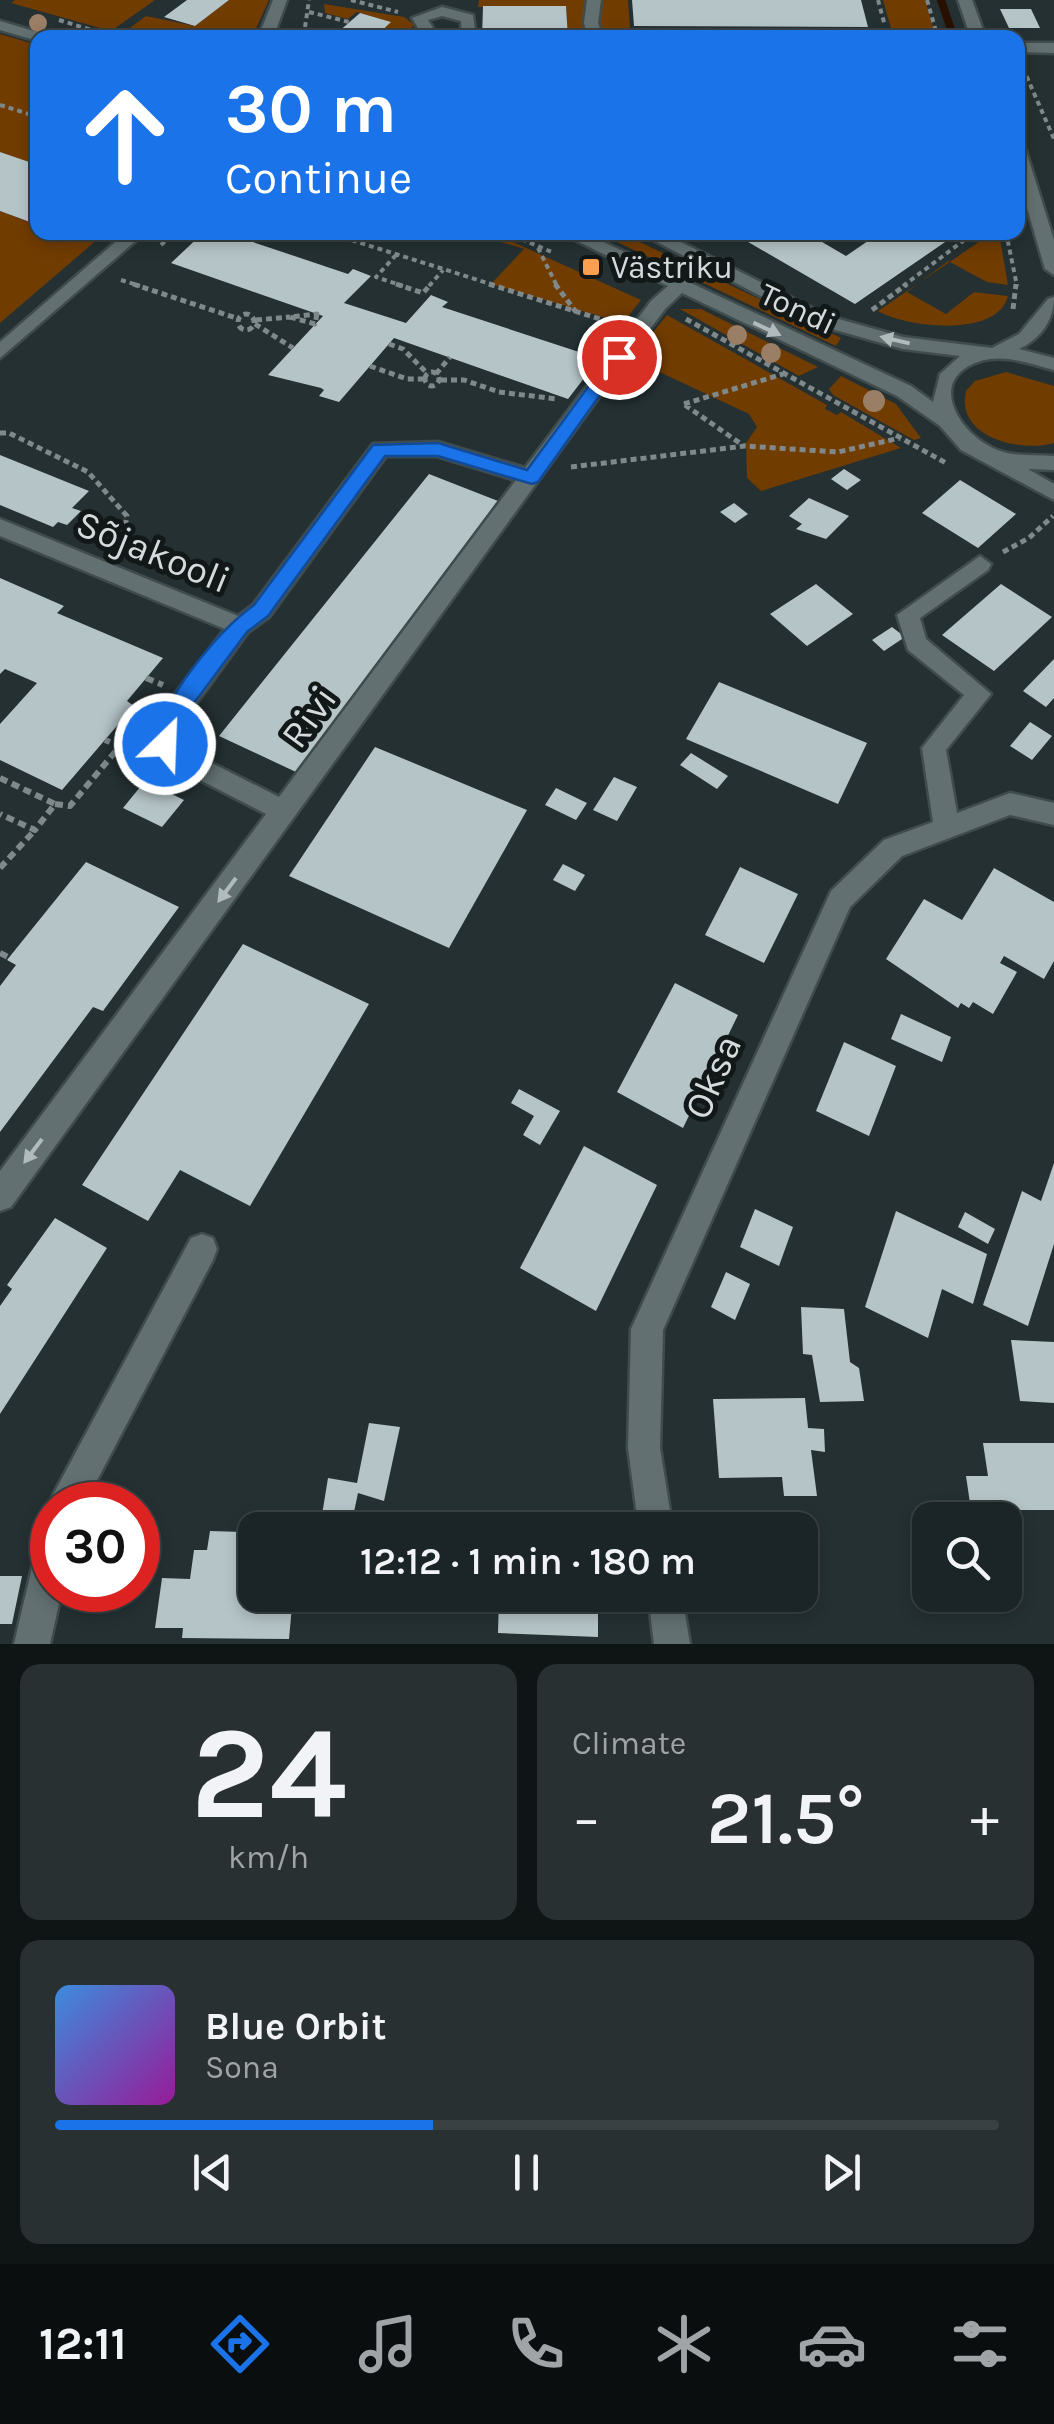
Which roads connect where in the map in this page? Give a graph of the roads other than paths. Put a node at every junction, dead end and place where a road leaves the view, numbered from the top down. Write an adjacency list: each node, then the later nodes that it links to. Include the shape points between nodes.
1 (280, 0): 5 (street)
2 (594, 0): 8 (street)
3 (965, 0): 9 (street)
4 (0, 25): 10 (street)
5 (268, 30)
6 (427, 30): 7 (street, via 419,18 442,11 464,15)
7 (469, 30)
8 (593, 30)
9 (976, 30)
10 (30, 34)
11 (1025, 48): 12 (street)
12 (1054, 48)
13 (1025, 174): 17 (street)
14 (129, 240): 20 (street)
15 (584, 240): 18 (street, Tondi)
16 (662, 240): 21 (street, Tondi, one-way to 16, via 902,342 821,320)
17 (1054, 269)
18 (680, 285): 23 (street, Tondi, one-way to 23, via 904,391); 26 (street, Rivi)
19 (1054, 303): 21 (street, via 1026,338)
20 (0, 352)
21 (992, 354): 22 (street, Tondi); 23 (street, via 970,359 944,378 938,397)
22 (1054, 364)
23 (946, 420): 24 (street, Tondi)
24 (980, 450): 25 (street, via 1012,461); 27 (street)
25 (1054, 463)
26 (532, 478): 30 (street, via 438,449 380,449 261,611); 31 (street, Rivi)
27 (1054, 493)
28 (0, 527): 30 (street, Sõjakooli)
29 (980, 564): 33 (street, via 908,615 916,644 978,694 934,748)
30 (240, 626): 31 (street, Sõjakooli, via 169,720 165,744 170,754)
31 (285, 812): 34 (street, Rivi, one-way to 34)
32 (1054, 814): 33 (street, Oksa, via 1010,804)
33 (947, 828): 37 (street, Oksa, via 893,848 840,899 647,1330 644,1448)
34 (0, 1196)
35 (202, 1249): 36 (street)
36 (78, 1482)
37 (653, 1512)
38 (39, 1612): 40 (street)
39 (667, 1612): 41 (street)
40 (32, 1644)
41 (672, 1644)

